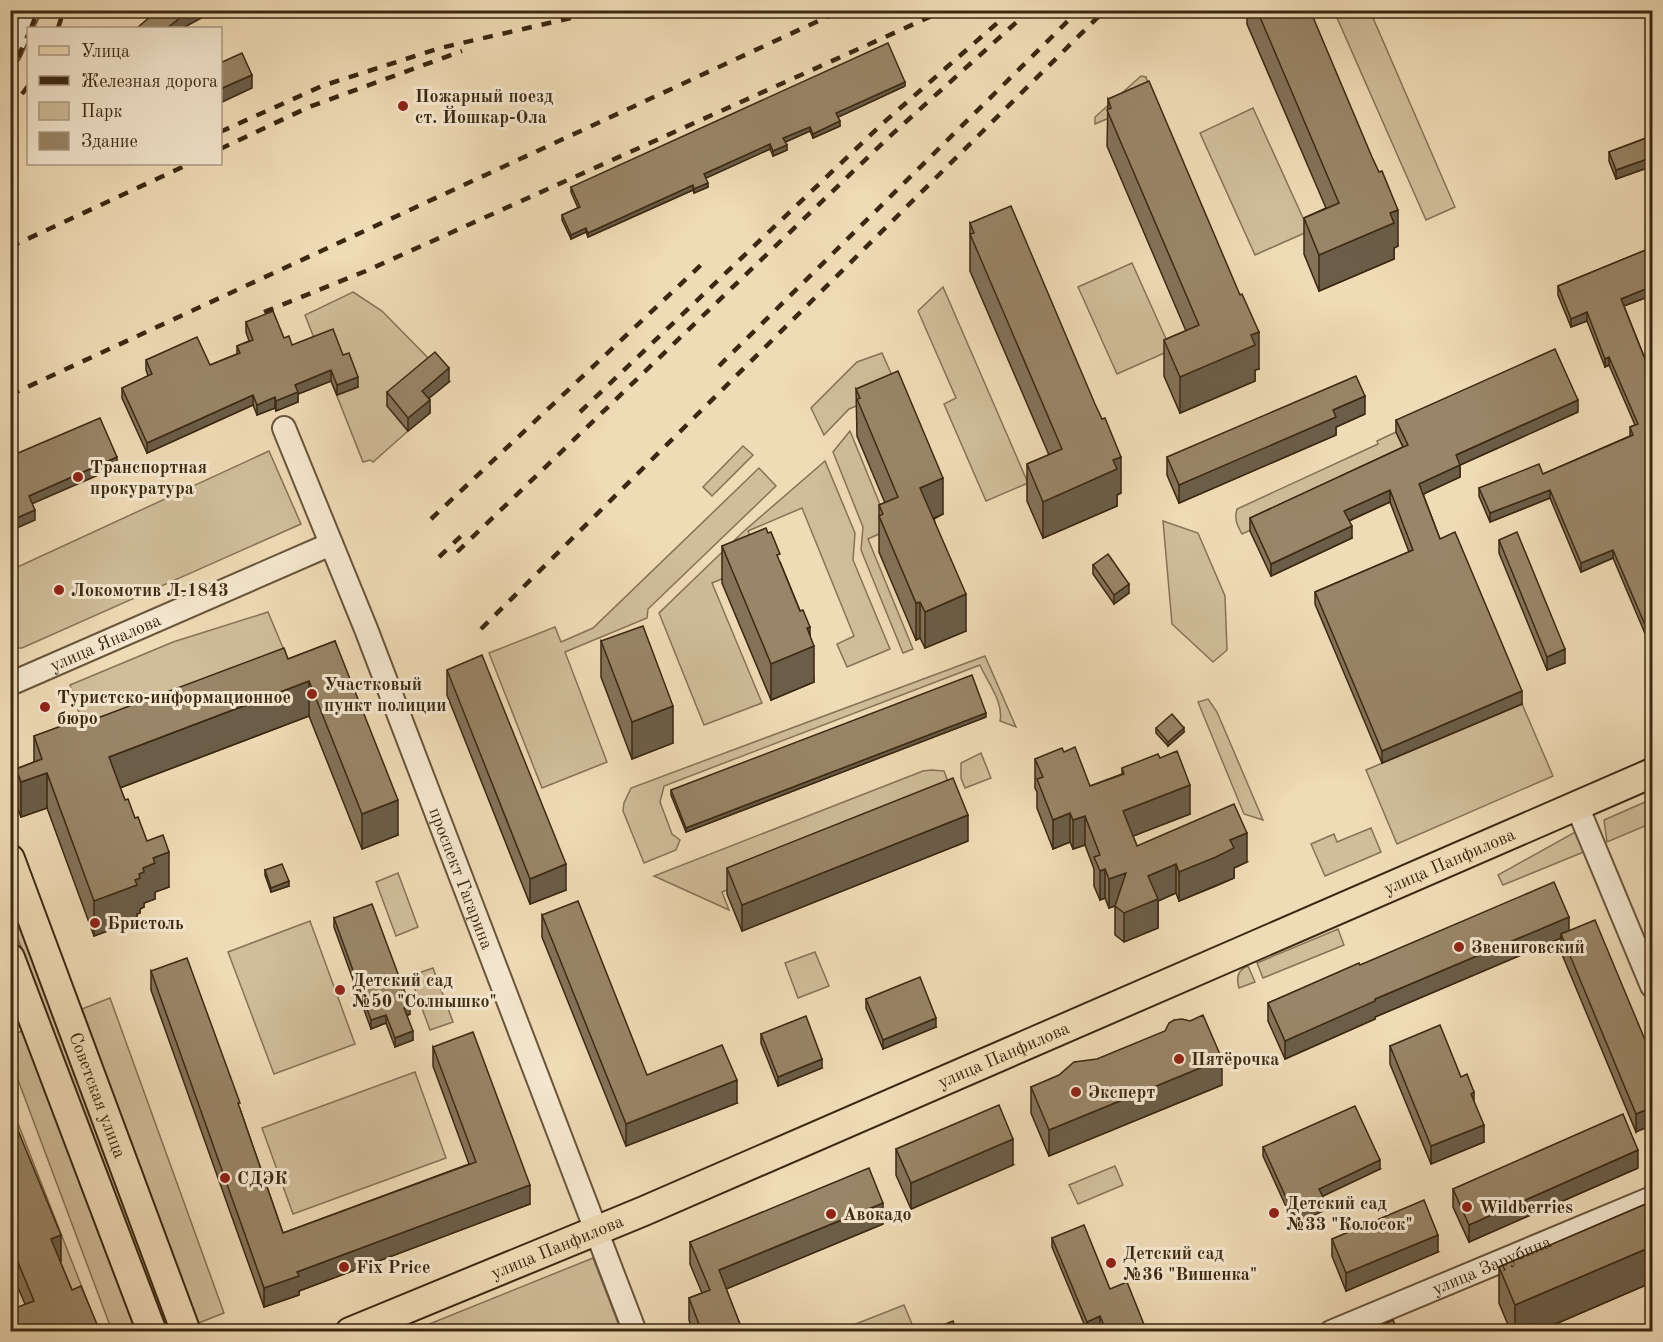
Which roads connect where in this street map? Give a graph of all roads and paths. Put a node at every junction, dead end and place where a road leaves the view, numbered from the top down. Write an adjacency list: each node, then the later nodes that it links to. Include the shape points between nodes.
1 (29, 10): 2 (street)
2 (10, 52)
3 (284, 428): 4 (street, проспект Гагарина)
4 (331, 544): 5 (street, улица Яналова); 12 (street, проспект Гагарина)
5 (10, 684)
6 (1653, 774): 7 (main road, улица Панфилова)
7 (1577, 806): 10 (street); 12 (main road, улица Панфилова)
8 (10, 859): 14 (main road, Советская улица)
9 (10, 958): 13 (main road, Советская улица)
10 (1653, 986)
11 (1653, 1198): 17 (street, улица Зарубина)
12 (596, 1231): 15 (main road, улица Панфилова); 16 (street, проспект Гагарина)
13 (152, 1332)
14 (186, 1332)
15 (350, 1332)
16 (635, 1332)
17 (1331, 1332)

